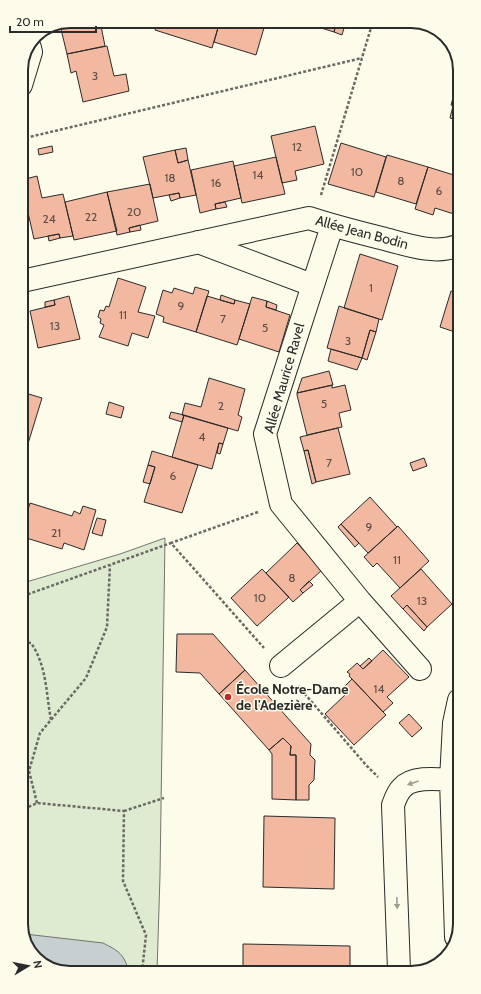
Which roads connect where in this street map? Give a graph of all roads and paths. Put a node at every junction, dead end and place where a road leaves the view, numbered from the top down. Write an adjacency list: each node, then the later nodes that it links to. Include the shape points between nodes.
1 (371, 28): 2 (path)
2 (362, 58): 3 (path); 4 (path)
3 (28, 137)
4 (323, 222): 5 (street, Allée Jean Bodin, via 309,218); 6 (street, Allée Jean Bodin, via 418,247 438,249); 8 (street, Allée Maurice Ravel)
5 (198, 242): 7 (street, Allée Jean Bodin); 8 (street)
6 (453, 247)
7 (28, 278)
8 (312, 285): 9 (street, Allée Maurice Ravel, via 265,434)
9 (281, 504): 10 (path); 13 (street, Allée Maurice Ravel)
10 (171, 543): 11 (path); 15 (path)
11 (110, 564): 12 (path); 17 (path, via 107,627 86,678)
12 (28, 594)
13 (360, 601): 15 (street); 16 (street, Allée Maurice Ravel)
14 (28, 643): 17 (path, via 38,652 45,676)
15 (281, 666): 19 (path)
16 (420, 669)
17 (51, 720): 22 (path, via 40,733 29,771)
18 (453, 742): 20 (street)
19 (381, 779)
20 (451, 780): 25 (street); 27 (street, one-way to 27, via 414,781 403,787 393,805)
21 (164, 798): 24 (path)
22 (37, 803): 23 (path); 24 (path)
23 (28, 807)
24 (124, 811): 26 (path, via 123,881 146,935)
25 (453, 843)
26 (143, 966)
27 (399, 966)

